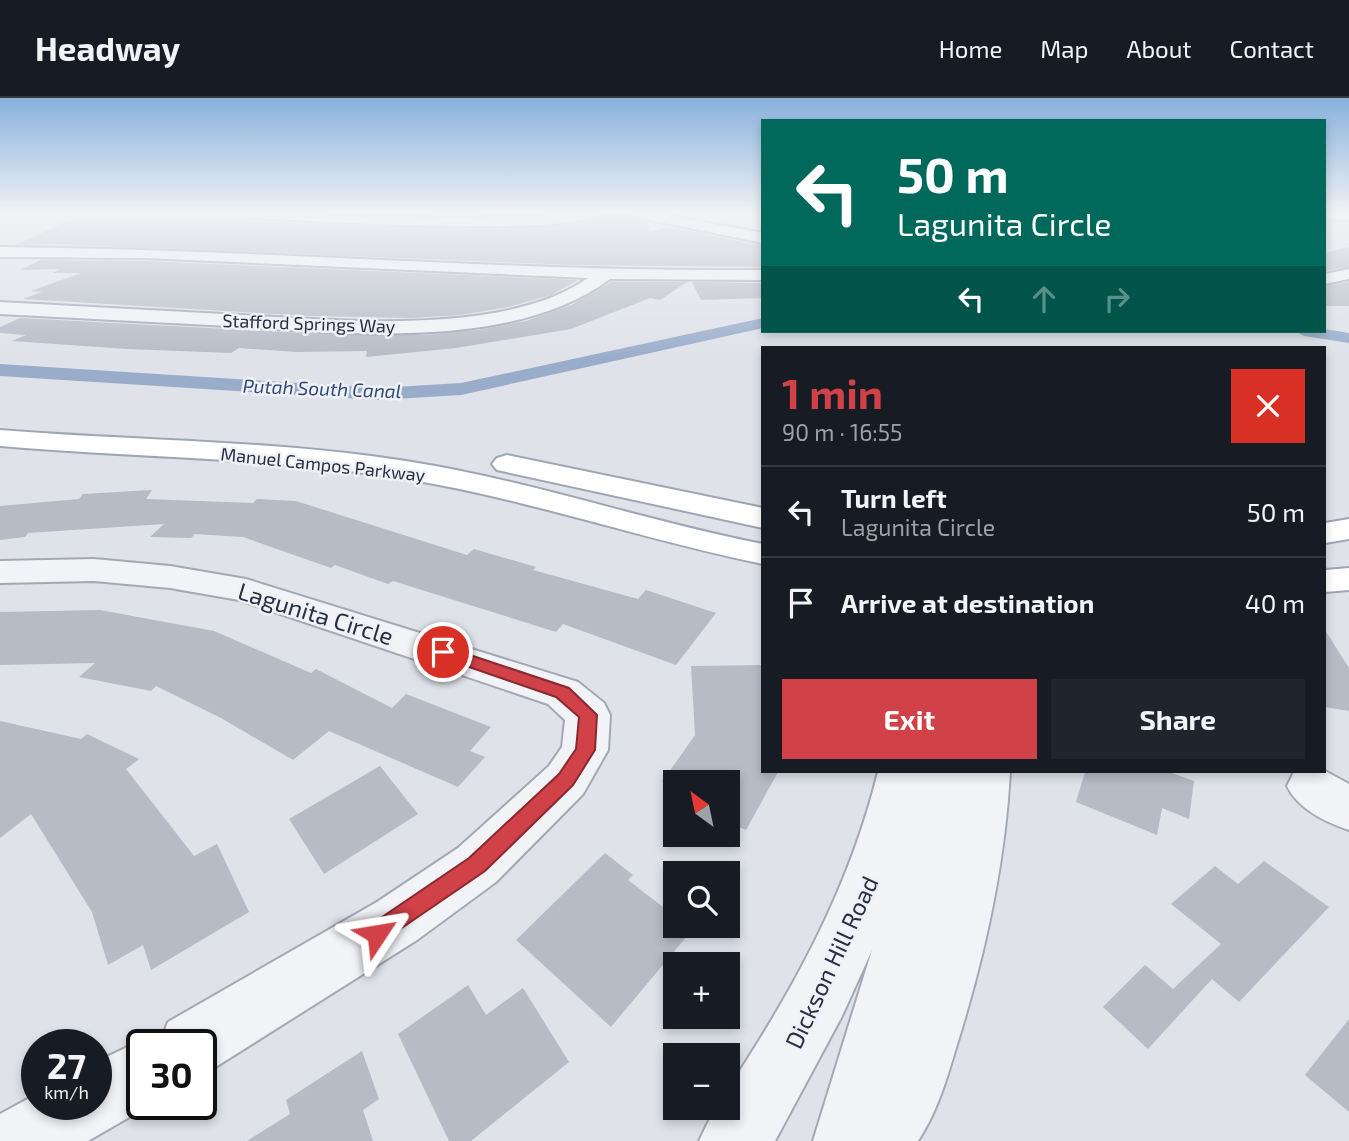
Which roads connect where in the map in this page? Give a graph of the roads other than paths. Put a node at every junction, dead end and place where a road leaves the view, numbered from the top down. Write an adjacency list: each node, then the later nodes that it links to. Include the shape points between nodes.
1 (369, 263): 2 (street)
2 (607, 273): 4 (street); 6 (street, Stafford Springs Way, via 578,293 533,309 471,321 400,327)
3 (1349, 274): 5 (street)
4 (761, 275)
5 (1326, 279)
6 (0, 308)
7 (0, 415): 9 (main road, Manuel Campos Parkway, via 395,445)
8 (0, 438): 12 (main road, Manuel Campos Parkway, via 410,471)
9 (761, 518)
10 (1349, 529): 11 (main road)
11 (1326, 533)
12 (761, 554)
13 (0, 572): 19 (street, Lagunita Circle, via 94,570 246,590 563,692 588,715 585,750 566,779 477,864 397,921)
14 (1349, 579): 15 (main road)
15 (1326, 581)
16 (902, 773): 22 (street, Dickson Hill Road, via 872,879 848,935 808,1019)
17 (942, 773): 23 (street, via 898,962 863,1073)
18 (986, 773): 24 (street, via 965,912 945,985 907,1097)
19 (217, 1029)
20 (57, 1120): 21 (street)
21 (20, 1141)
22 (734, 1141)
23 (848, 1141)
24 (877, 1141)

